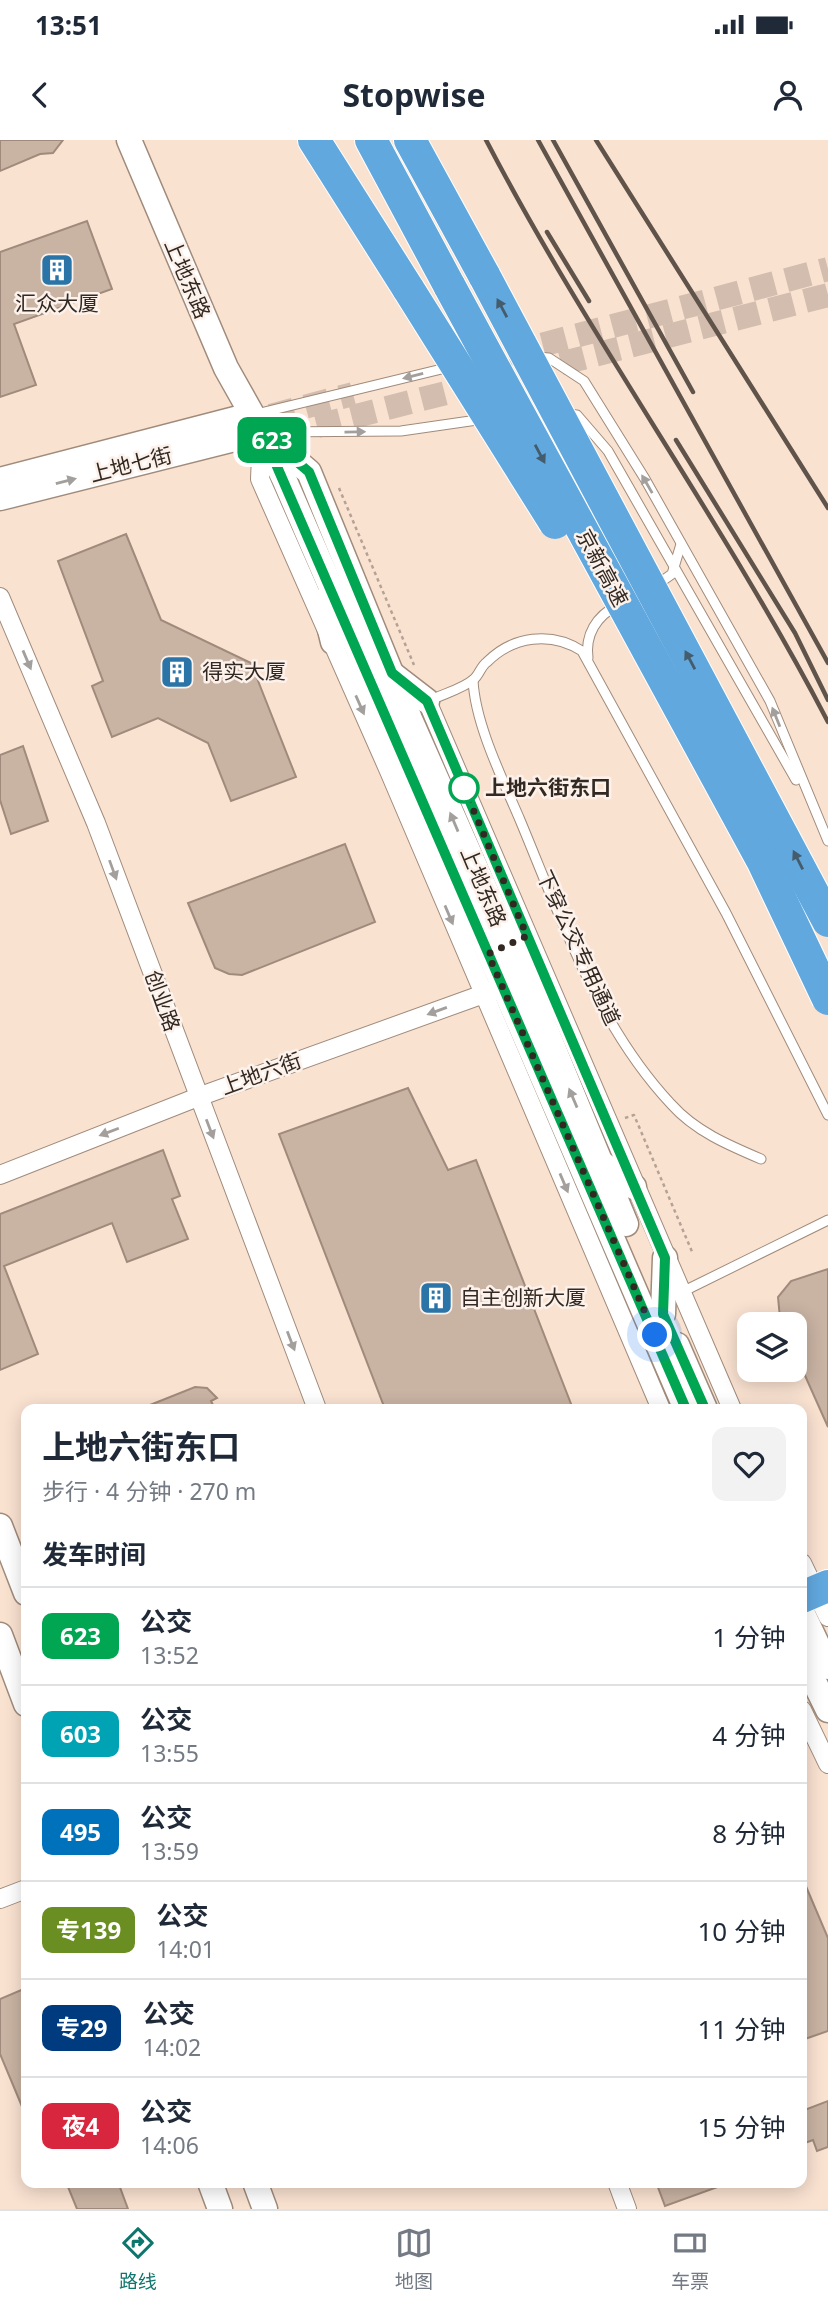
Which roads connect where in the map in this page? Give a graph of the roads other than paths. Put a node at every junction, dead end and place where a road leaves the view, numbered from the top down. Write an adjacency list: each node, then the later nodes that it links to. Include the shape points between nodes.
1 (129, 140): 13 (main road, 上地东路, via 202,315)
2 (314, 140): 31 (highway, bridge, via 560,529 700,787)
3 (371, 140): 31 (highway, 京新高速, one-way to 31, bridge, via 762,860)
4 (410, 140): 29 (highway, 京新高速, one-way to 4, bridge)
5 (516, 357): 16 (lane, one-way to 5, via 583,381 549,358)
6 (504, 359): 7 (lane)
7 (479, 363)
8 (467, 365): 13 (lane, one-way to 13)
9 (538, 411): 17 (lane, via 577,415 608,451)
10 (525, 413): 11 (lane)
11 (512, 415)
12 (499, 416): 13 (lane, one-way to 12, via 401,431)
13 (256, 424): 14 (main road, 上地七街); 15 (main road, 上地七街, one-way to 13); 18 (main road, 上地东路); 22 (street, via 260,479); 24 (main road, 上地东路, via 309,472)
14 (0, 480)
15 (0, 498)
16 (681, 543): 17 (lane); 27 (lane, one-way to 16, via 770,701)
17 (676, 567): 19 (lane); 27 (lane, via 752,708)
18 (325, 573): 22 (main road, via 321,593); 30 (main road, 上地东路)
19 (641, 593)
20 (0, 597): 33 (street, 创业路, one-way to 33, via 96,824)
21 (631, 598): 23 (lane, via 610,609 590,631)
22 (333, 642): 30 (street, one-way to 30)
23 (588, 660): 25 (lane, via 568,642 537,637 505,648 485,663); 34 (lane, via 726,913)
24 (403, 670): 26 (main road); 30 (main road, 上地东路, one-way to 24)
25 (473, 680): 26 (lane); 35 (lane, 下穿公交专用通道, via 477,708 508,792 597,996 626,1048 673,1107 704,1131)
26 (427, 701): 30 (street)
27 (810, 803): 28 (lane)
28 (828, 841)
29 (828, 921)
30 (498, 949): 32 (main road, 上地东路); 38 (street)
31 (821, 985)
32 (504, 987): 33 (street, 上地六街, one-way to 33); 36 (main road, 上地东路, one-way to 32); 44 (street, one-way to 44); 45 (main road, 上地东路)
33 (198, 1097): 37 (street, 上地六街, one-way to 37); 43 (street, 创业路, one-way to 43)
34 (828, 1115)
35 (761, 1159)
36 (599, 1161): 38 (main road); 42 (main road, 上地东路)
37 (0, 1175)
38 (634, 1187): 40 (street)
39 (828, 1220): 41 (lane)
40 (665, 1258): 41 (street); 42 (main road)
41 (680, 1293): 47 (street)
42 (663, 1314): 46 (main road, 上地东路)
43 (315, 1404)
44 (659, 1404)
45 (684, 1404)
46 (703, 1404)
47 (730, 1404)
48 (0, 1526): 50 (main road)
49 (807, 1578): 51 (street)
50 (21, 1581)
51 (815, 1601): 54 (main road)
52 (0, 1635): 55 (main road)
53 (807, 1667): 56 (main road)
54 (828, 1667)
55 (21, 1691)
56 (828, 1710)
57 (807, 1720): 58 (street)
58 (828, 1764)
59 (21, 1891): 60 (street)
60 (0, 1899)
61 (212, 2188): 64 (main road)
62 (257, 2188): 65 (main road)
63 (619, 2188): 66 (street)
64 (220, 2209)
65 (265, 2209)
66 (627, 2209)

